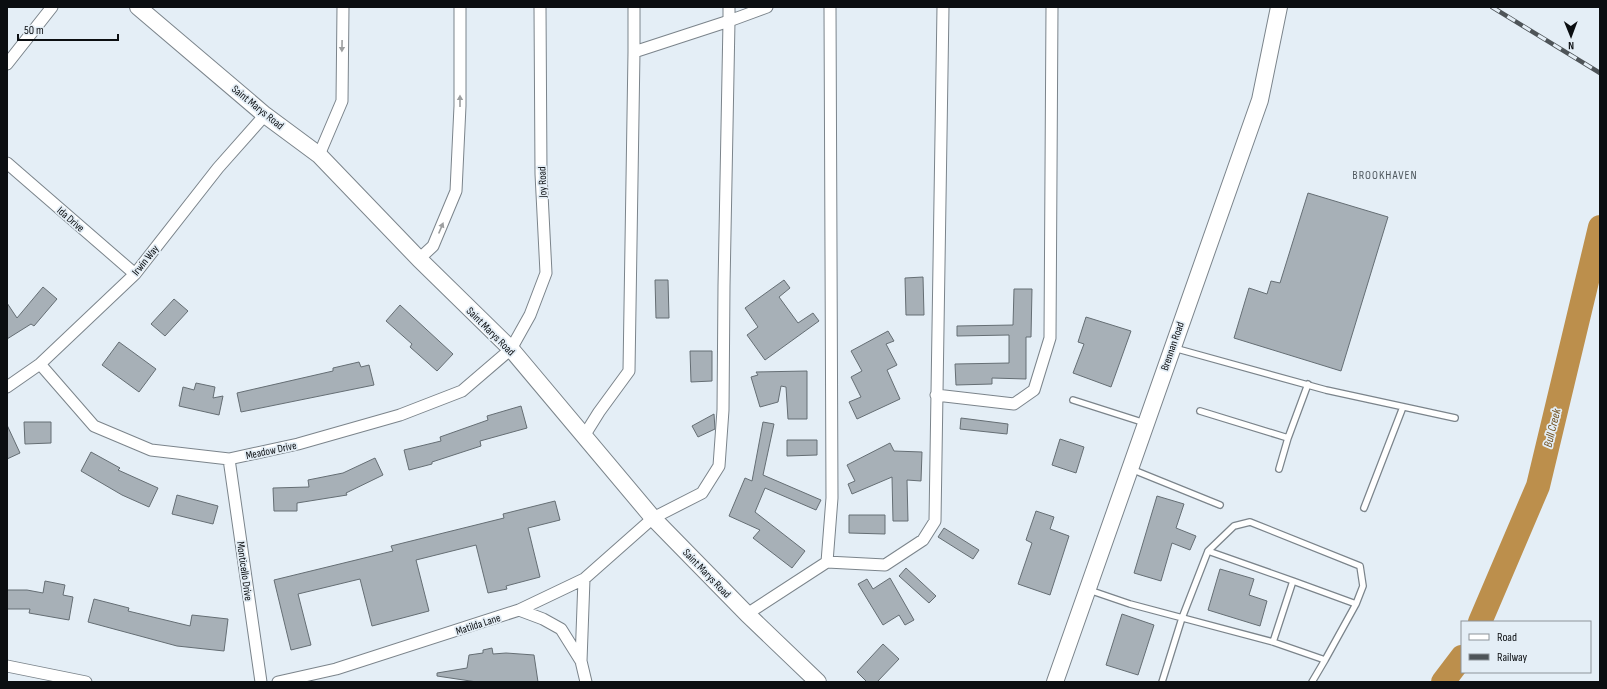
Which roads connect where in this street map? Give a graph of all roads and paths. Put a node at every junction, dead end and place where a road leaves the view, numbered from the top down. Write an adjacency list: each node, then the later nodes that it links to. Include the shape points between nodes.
1 (52, 7): 15 (street)
2 (138, 7): 16 (main road, Saint Marys Road)
3 (343, 7): 17 (street, one-way to 17, via 342,101)
4 (460, 7): 19 (street, one-way to 4, via 433,246 456,191 460,106)
5 (540, 7): 22 (street, Joy Road, via 541,174 546,273 530,315)
6 (634, 7): 14 (street)
7 (729, 7): 13 (street, Matilda Lane)
8 (767, 7): 13 (street)
9 (830, 7): 41 (street, via 832,498)
10 (943, 7): 26 (street)
11 (1052, 7): 26 (street, via 1050,338 1034,390 1014,404)
12 (1278, 7): 21 (main road, Brennan Road, via 1260,100)
13 (729, 21): 14 (street); 39 (street, Matilda Lane, via 724,410 719,466 702,493)
14 (634, 52): 32 (street, via 629,371)
15 (7, 64)
16 (264, 115): 17 (main road, Saint Marys Road); 20 (street, Irwin Way, via 218,168)
17 (319, 155): 19 (main road, Saint Marys Road)
18 (7, 163): 20 (street, Ida Drive)
19 (419, 259): 22 (main road, Saint Marys Road)
20 (135, 274): 23 (street, Irwin Way)
21 (1172, 348): 24 (lane); 31 (main road, Brennan Road)
22 (511, 349): 32 (main road, Saint Marys Road); 34 (street, Meadow Drive, via 462,391 400,415 313,440)
23 (40, 364): 25 (street, Irwin Way); 34 (street, Meadow Drive, via 94,426 152,450)
24 (1308, 384): 28 (lane); 33 (lane)
25 (7, 387)
26 (936, 395): 41 (street, via 935,521 923,540 885,565)
27 (1073, 400): 31 (lane)
28 (1403, 407): 30 (lane); 38 (lane)
29 (1200, 411): 33 (lane)
30 (1455, 418)
31 (1145, 423): 35 (main road, Brennan Road)
32 (584, 436): 39 (main road, Saint Marys Road)
33 (1288, 438): 36 (lane)
34 (229, 459): 54 (street, Monticello Drive)
35 (1129, 468): 37 (lane); 44 (main road, Brennan Road)
36 (1279, 469)
37 (1220, 504)
38 (1364, 508)
39 (653, 518): 42 (street, Matilda Lane); 47 (main road, Saint Marys Road)
40 (1208, 551): 43 (lane); 45 (lane, via 1234,526 1250,522 1360,566 1363,586); 48 (lane)
41 (827, 562): 47 (street)
42 (584, 579): 46 (street, Matilda Lane); 51 (street)
43 (1293, 581): 45 (lane); 49 (lane)
44 (1087, 589): 48 (lane); 58 (main road, Brennan Road)
45 (1356, 604): 50 (lane)
46 (519, 610): 51 (street, via 561,629); 55 (street, Matilda Lane, via 336,669)
47 (747, 614): 57 (main road, Saint Marys Road)
48 (1182, 618): 49 (lane); 59 (lane)
49 (1273, 642): 50 (lane)
50 (1325, 660): 60 (lane)
51 (581, 661): 56 (street)
52 (7, 666): 53 (street)
53 (86, 682)
54 (261, 682)
55 (278, 682)
56 (586, 682)
57 (818, 682)
58 (1055, 682)
59 (1162, 682)
60 (1312, 682)

